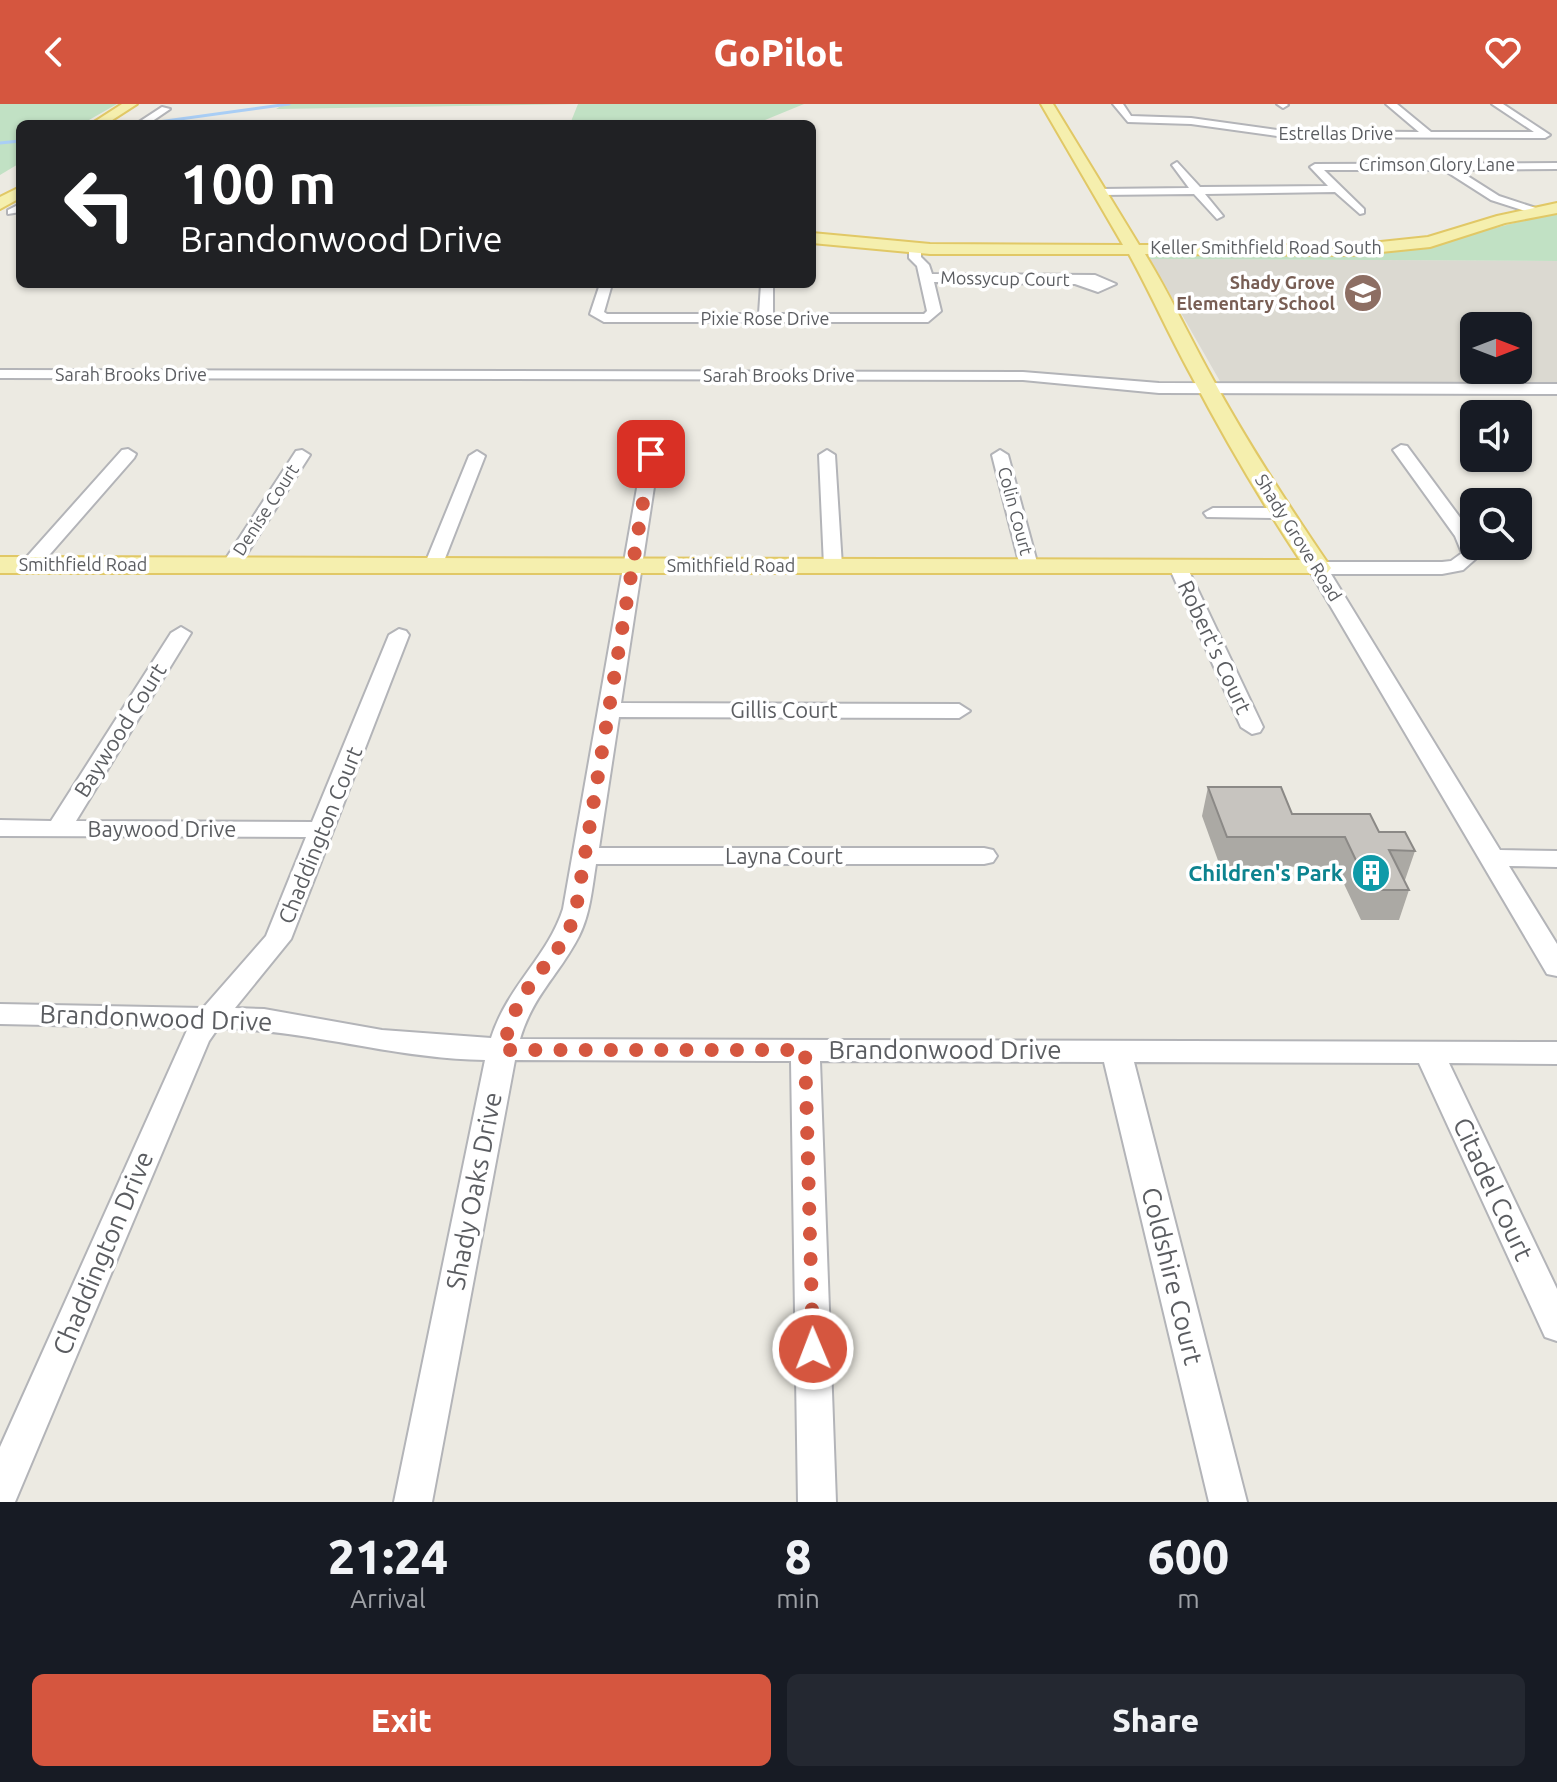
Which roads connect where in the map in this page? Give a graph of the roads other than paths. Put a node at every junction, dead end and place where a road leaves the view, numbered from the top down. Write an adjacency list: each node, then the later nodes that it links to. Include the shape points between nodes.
1 (131, 104): 7 (main road)
2 (1047, 104): 16 (main road, Shady Grove Road)
3 (1118, 104): 9 (street, Estrellas Drive, via 1128,119 1191,121 1269,133)
4 (1391, 104): 9 (street)
5 (1497, 104): 10 (street)
6 (159, 106): 8 (main road)
7 (104, 120)
8 (129, 120)
9 (1428, 134): 10 (street, Estrellas Drive)
10 (1545, 135): 11 (street)
11 (1557, 143)
12 (1177, 165): 17 (street)
13 (1444, 165): 14 (street, Crimson Glory Lane); 15 (street, Crimson Glory Lane, via 1317,166); 19 (street, via 1470,185)
14 (1557, 166)
15 (1337, 189): 17 (street); 21 (street)
16 (1098, 190): 17 (street); 24 (main road, Shady Grove Road)
17 (1196, 190): 22 (street)
18 (1557, 202): 19 (main road, Keller Smithfield Road South)
19 (1526, 208): 20 (main road, Keller Smithfield Road South); 24 (main road, Keller Smithfield Road South, via 1455,236 1392,247)
20 (1557, 208)
21 (1360, 211)
22 (1217, 216)
23 (816, 238): 25 (main road, Keller Smithfield Road South)
24 (1131, 246): 25 (main road, Keller Smithfield Road South); 32 (main road, Shady Grove Road)
25 (922, 248): 26 (street, via 929,258)
26 (924, 271): 27 (street, Mossycup Court); 30 (street, Pixie Rose Drive, via 931,316)
27 (1083, 280)
28 (605, 288): 30 (street, Pixie Rose Drive, via 599,316)
29 (767, 288): 30 (street)
30 (766, 319)
31 (0, 374): 32 (street, Sarah Brooks Drive, via 1023,376)
32 (1208, 388): 33 (street, Sarah Brooks Drive); 44 (main road, Shady Grove Road)
33 (1535, 389): 34 (street, Sarah Brooks Drive); 35 (street)
34 (1557, 389)
35 (1557, 410)
36 (1401, 450): 53 (street, via 1464,535 1471,555 1442,568)
37 (128, 454): 46 (street)
38 (651, 454): 49 (street, Shady Oaks Drive)
39 (302, 455): 47 (street, Denise Court)
40 (827, 455): 50 (street)
41 (1000, 455): 51 (street, Colin Court)
42 (477, 456): 48 (street)
43 (1213, 513): 44 (street)
44 (1281, 513): 53 (main road, Shady Grove Road)
45 (0, 565): 46 (main road, Smithfield Road)
46 (30, 565): 47 (main road, Smithfield Road)
47 (230, 566): 48 (main road, Smithfield Road)
48 (433, 566): 49 (main road, Smithfield Road)
49 (631, 566): 50 (main road, Smithfield Road); 56 (street, Shady Oaks Drive)
50 (833, 566): 51 (main road, Smithfield Road)
51 (1029, 566): 52 (main road, Smithfield Road)
52 (1178, 567): 53 (main road, Smithfield Road); 58 (street, Robert's Court)
53 (1318, 568): 64 (street, Shady Grove Road)
54 (181, 633): 60 (street, Baywood Court)
55 (399, 635): 61 (street, Chaddington Court)
56 (609, 710): 57 (street, Gillis Court); 62 (street, Shady Oaks Drive)
57 (959, 711)
58 (1252, 727)
59 (0, 828): 60 (street, Baywood Drive)
60 (59, 828): 61 (street, Baywood Drive)
61 (323, 830): 68 (street, Chaddington Court, via 278,939)
62 (585, 856): 63 (street, Layna Court); 69 (street, Shady Oaks Drive, via 571,931 523,996)
63 (984, 856)
64 (1491, 858): 65 (street); 66 (street, Shady Grove Road)
65 (1557, 859)
66 (1557, 967)
67 (0, 1014): 68 (street, Brandonwood Drive)
68 (210, 1016): 69 (street, Brandonwood Drive, via 264,1019 423,1047); 75 (street, Chaddington Drive, via 164,1110)
69 (502, 1050): 70 (street, Brandonwood Drive); 76 (street, Shady Oaks Drive)
70 (805, 1050): 71 (street, Brandonwood Drive); 77 (street)
71 (1116, 1051): 72 (street, Brandonwood Drive); 78 (street, Coldshire Court)
72 (1429, 1053): 73 (street, Brandonwood Drive); 74 (street, Citadel Court)
73 (1557, 1053)
74 (1557, 1326)
75 (0, 1491)
76 (413, 1502)
77 (817, 1502)
78 (1228, 1502)

